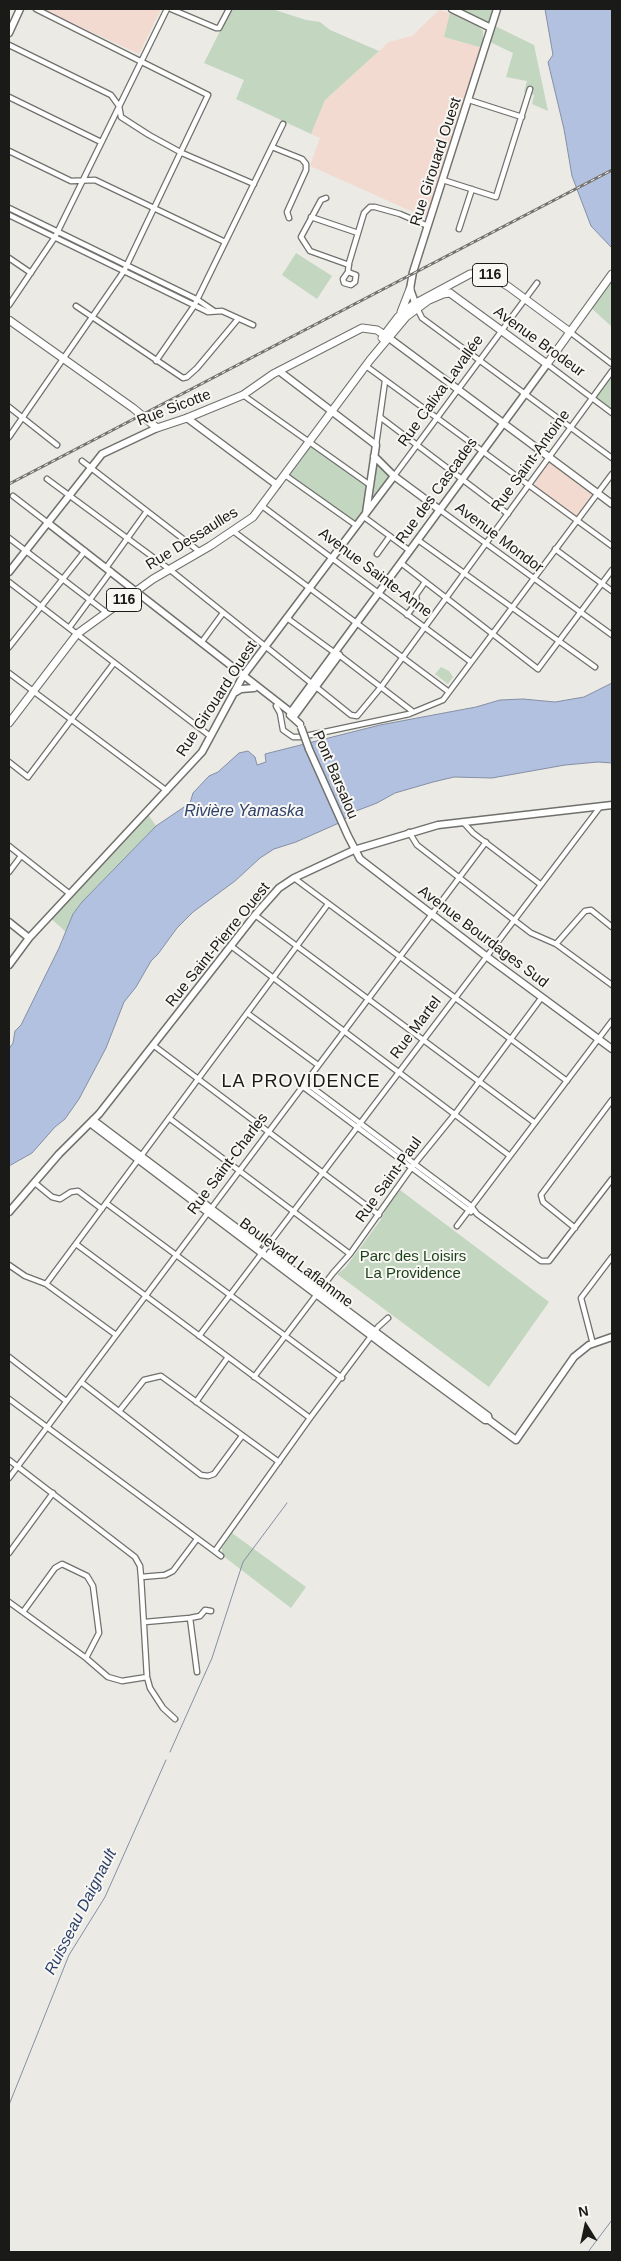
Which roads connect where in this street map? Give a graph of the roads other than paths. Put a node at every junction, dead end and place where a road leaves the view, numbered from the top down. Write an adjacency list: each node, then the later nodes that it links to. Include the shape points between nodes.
1 (20, 9): 10 (street)
2 (36, 9): 13 (street)
3 (167, 9): 13 (street)
4 (172, 9): 5 (street, via 212,28 219,28)
5 (229, 9)
6 (452, 9): 8 (street)
7 (497, 9): 9 (street, Rue Girouard Ouest)
8 (474, 20): 9 (street); 11 (street, via 484,31)
9 (491, 28): 11 (street, Rue Girouard Ouest)
10 (9, 30)
11 (486, 43): 16 (street, Rue Girouard Ouest)
12 (9, 45): 17 (street, via 111,95)
13 (141, 60): 17 (street); 23 (street, via 208,95)
14 (530, 89): 18 (street)
15 (9, 96): 20 (street)
16 (469, 100): 18 (street); 25 (street, Rue Girouard Ouest)
17 (119, 106): 20 (street); 23 (street, via 120,117)
18 (522, 117): 27 (street, via 496,197)
19 (282, 124): 21 (street)
20 (102, 142): 24 (street)
21 (272, 147): 26 (street); 32 (street, via 302,159 306,164 287,212)
22 (9, 151): 24 (street, via 70,181)
23 (182, 153): 26 (street); 30 (street)
24 (83, 180): 30 (street, via 95,180); 36 (street)
25 (443, 180): 27 (street); 34 (street, Rue Girouard Ouest)
26 (254, 184): 39 (street)
27 (472, 189): 35 (street)
28 (326, 198): 33 (street, via 321,200)
29 (9, 208): 36 (street)
30 (155, 208): 39 (street); 42 (street)
31 (9, 215): 38 (street)
32 (289, 218)
33 (311, 218): 37 (street); 41 (street, via 301,237 303,243 310,251)
34 (428, 226): 37 (street, via 400,214 370,207 364,213); 50 (street, Rue Girouard Ouest)
35 (459, 229)
36 (58, 232): 38 (street); 42 (street)
37 (358, 233): 41 (street)
38 (55, 237): 43 (street); 45 (street)
39 (226, 242): 54 (street)
40 (9, 258): 45 (street)
41 (349, 265): 44 (street)
42 (127, 266): 43 (street); 49 (street)
43 (124, 271): 51 (street); 60 (street)
44 (348, 272)
45 (30, 273): 55 (street)
46 (612, 274): 66 (main road, Rue des Cascades)
47 (537, 283): 53 (street, Rue Calixa Lavallée)
48 (450, 285): 52 (main road); 53 (main road, 116, via 470,274 490,275); 58 (main road, Rue Dessaulles / 116)
49 (170, 286): 51 (street); 54 (street)
50 (410, 289): 58 (street); 61 (main road)
51 (168, 292): 57 (street)
52 (450, 293): 58 (main road, Rue Dessaulles / 116); 65 (main road, Avenue Brodeur / 116)
53 (525, 299): 65 (street, Rue Calixa Lavallée); 66 (main road, 116)
54 (198, 300): 57 (street); 59 (street)
55 (9, 305)
56 (76, 306): 60 (street)
57 (194, 306): 59 (street); 70 (street)
58 (416, 306): 61 (main road, Rue Dessaulles / 116); 67 (main road, Rue Dessaulles / 116); 69 (street, via 422,318)
59 (214, 311): 62 (street)
60 (92, 317): 68 (street); 70 (street)
61 (398, 317): 67 (main road, Rue Dessaulles / 116)
62 (238, 318): 64 (street); 70 (street, via 187,377 179,376)
63 (9, 320): 68 (main road)
64 (252, 325)
65 (501, 331): 69 (street, Rue Calixa Lavallée); 72 (main road, Avenue Brodeur / 116)
66 (570, 332): 72 (main road, Rue des Cascades); 73 (street)
67 (387, 336): 71 (main road, Rue Dessaulles); 74 (main road, Rue Sicotte, via 377,330 362,328); 77 (street)
68 (63, 359): 85 (street); 89 (main road)
69 (480, 360): 77 (street, Rue Calixa Lavallée); 78 (street)
70 (156, 361)
71 (368, 363): 76 (street); 82 (main road, Rue Dessaulles)
72 (546, 364): 78 (street, Rue des Cascades); 80 (street, Avenue Brodeur)
73 (612, 364)
74 (278, 371): 79 (main road, Rue Sicotte); 82 (street)
75 (612, 371): 80 (street, Rue Saint-Antoine)
76 (385, 381): 84 (street); 87 (street)
77 (457, 390): 87 (street, Rue Calixa Lavallée); 88 (street)
78 (525, 394): 88 (street, Rue des Cascades); 90 (street)
79 (243, 395): 86 (main road, Rue Sicotte); 92 (street)
80 (592, 398): 83 (street, Avenue Brodeur); 90 (street, Rue Saint-Antoine)
81 (9, 407): 85 (street)
82 (331, 412): 92 (main road, Rue Dessaulles); 94 (street)
83 (612, 413)
84 (380, 417): 94 (street); 95 (street)
85 (22, 418): 91 (street); 93 (street)
86 (187, 418): 89 (main road, Rue Sicotte); 107 (street)
87 (436, 419): 95 (street, Rue Calixa Lavallée); 96 (street)
88 (503, 424): 96 (street, Rue des Cascades); 98 (street)
89 (157, 428): 101 (street, Rue Sicotte, via 107,450)
90 (571, 428): 98 (street, Rue Saint-Antoine); 99 (street)
91 (9, 437)
92 (309, 442): 103 (main road, Rue Dessaulles); 108 (street)
93 (57, 445)
94 (376, 445): 97 (street)
95 (416, 446): 104 (street, Rue Calixa Lavallée); 106 (street)
96 (482, 452): 106 (street, Rue des Cascades); 109 (street)
97 (374, 456): 104 (street, Avenue Mondor); 108 (street)
98 (549, 457): 109 (street, Rue Saint-Antoine); 110 (street)
99 (612, 458)
100 (82, 461): 101 (street)
101 (90, 467): 111 (street, Rue Sicotte); 116 (street)
102 (612, 474): 110 (street)
103 (285, 475): 107 (main road, Rue Dessaulles); 121 (street)
104 (394, 476): 115 (street, Avenue Mondor); 118 (street, Rue Calixa Lavallée)
105 (47, 479): 111 (street)
106 (462, 480): 115 (street, Rue des Cascades); 117 (street)
107 (278, 485): 114 (main road, Rue Dessaulles / 116)
108 (370, 485): 118 (street)
109 (528, 486): 117 (street, Rue Saint-Antoine); 119 (street)
110 (598, 493): 113 (street); 119 (street)
111 (69, 494): 120 (street, Rue Sicotte); 125 (street)
112 (13, 496): 120 (street)
113 (612, 504)
114 (262, 506): 122 (main road, Rue Dessaulles / 116); 135 (street, Avenue Sainte-Anne)
115 (440, 510): 126 (street, Rue des Cascades); 127 (street, Avenue Mondor)
116 (147, 511): 125 (street); 133 (street)
117 (508, 514): 127 (street, Rue Saint-Antoine)
118 (365, 515): 121 (street, Rue Girouard Ouest); 123 (street)
119 (576, 520): 128 (street); 129 (street)
120 (48, 523): 130 (street, Rue Sicotte); 131 (street)
121 (357, 526): 135 (street, Rue Girouard Ouest)
122 (233, 531): 133 (main road, Rue Dessaulles / 116); 147 (street)
123 (390, 536): 132 (street); 134 (street)
124 (9, 538): 130 (street)
125 (128, 538): 137 (street); 138 (street)
126 (418, 540): 132 (street, Rue des Cascades); 141 (street)
127 (486, 544): 141 (street, Rue Saint-Antoine); 143 (street, Avenue Mondor)
128 (612, 546)
129 (555, 549): 143 (street); 146 (street)
130 (26, 551): 140 (street, Rue Sicotte); 142 (street)
131 (84, 551): 137 (street); 142 (street)
132 (410, 551): 136 (street, Rue des Cascades)
133 (200, 552): 138 (main road, Rue Dessaulles / 116)
134 (377, 554)
135 (332, 559): 147 (street, Rue Girouard Ouest); 150 (street, Avenue Sainte-Anne)
136 (401, 563): 145 (street); 150 (street, Rue des Cascades)
137 (109, 570): 148 (street); 152 (street)
138 (168, 570): 148 (main road, Rue Dessaulles / 116); 157 (street)
139 (612, 570): 146 (street)
140 (9, 572)
141 (464, 573): 151 (street, Rue Saint-Antoine); 154 (street)
142 (63, 579): 152 (street); 153 (street)
143 (533, 579): 154 (street); 155 (street, Avenue Mondor)
144 (9, 582): 153 (street)
145 (425, 582): 151 (street); 158 (street, via 416,595 417,602)
146 (602, 583): 149 (street); 155 (street)
147 (309, 589): 159 (street, Rue Girouard Ouest); 160 (street)
148 (136, 590): 156 (main road, Rue Dessaulles / 116); 167 (street)
149 (612, 591)
150 (378, 594): 158 (street, Avenue Sainte-Anne); 160 (street, Rue des Cascades)
151 (446, 598): 162 (street, Rue Saint-Antoine); 164 (street)
152 (90, 600): 156 (street); 161 (street)
153 (41, 606): 161 (street); 169 (street)
154 (511, 608): 164 (street); 166 (street)
155 (579, 612): 165 (street, Avenue Mondor); 166 (street)
156 (107, 613): 163 (main road, Rue Dessaulles / 116)
157 (223, 613): 167 (street); 168 (street)
158 (407, 615): 162 (street, Avenue Sainte-Anne)
159 (287, 618): 168 (street, Rue Girouard Ouest); 170 (street)
160 (356, 624): 170 (street, Rue des Cascades); 171 (street)
161 (69, 628): 163 (street)
162 (424, 628): 171 (street, Rue Saint-Antoine); 172 (street, Avenue Sainte-Anne)
163 (77, 634): 173 (street); 180 (main road, Rue Dessaulles / 116)
164 (492, 634): 166 (street, via 538,669); 172 (street)
165 (612, 635)
166 (559, 641): 174 (street)
167 (201, 643): 176 (street)
168 (266, 646): 176 (street, Rue Girouard Ouest); 177 (street)
169 (9, 647)
170 (337, 654): 177 (street, Rue des Cascades); 177 (street, Rue des Cascades); 178 (street)
171 (402, 658): 178 (street, Rue Saint-Antoine); 181 (street)
172 (471, 662): 181 (street)
173 (114, 663): 186 (street); 188 (street)
174 (595, 667)
175 (9, 673): 180 (street)
176 (244, 676): 179 (street); 182 (street, Rue Girouard Ouest); 185 (street)
177 (314, 686): 178 (street, Rue Saint-Antoine, via 354,717); 185 (street, Rue des Cascades)
178 (381, 687): 184 (street)
179 (254, 688): 182 (street); 183 (street)
180 (34, 690): 186 (street); 187 (main road, Rue Dessaulles / 116)
181 (448, 692): 184 (street, via 435,705)
182 (234, 693): 188 (street, Rue Girouard Ouest)
183 (276, 706): 184 (street, via 281,726 293,737); 185 (street)
184 (412, 712)
185 (296, 717): 195 (street, Pont Barsalou, bridge)
186 (72, 719): 189 (street, via 28,776); 190 (street)
187 (9, 723)
188 (210, 736): 190 (street, Rue Girouard Ouest, via 202,752)
189 (9, 762)
190 (166, 791): 204 (street, Rue Girouard Ouest)
191 (612, 805): 192 (street, Rue Saint-Pierre Ouest)
192 (600, 807): 193 (street, Rue Saint-Pierre Ouest); 203 (street, Rue Martel)
193 (463, 822): 194 (street, Rue Saint-Pierre Ouest); 196 (street)
194 (409, 832): 198 (street, Rue Saint-Pierre Ouest); 202 (street, via 416,845)
195 (348, 836): 198 (street, Avenue Bourdages Sud)
196 (486, 842): 202 (street, Rue Saint-Charles); 203 (street)
197 (9, 846): 199 (street)
198 (354, 850): 201 (street, Rue Saint-Pierre Ouest); 207 (street, Avenue Bourdages Sud)
199 (21, 856): 200 (street); 204 (street)
200 (9, 872)
201 (294, 878): 205 (street); 206 (street, Rue Saint-Pierre Ouest, via 279,888)
202 (461, 878): 207 (street, Rue Saint-Charles); 208 (street)
203 (540, 884): 208 (street, Rue Martel)
204 (70, 894): 211 (street, Rue Girouard Ouest)
205 (328, 904): 213 (street); 216 (street)
206 (255, 915): 213 (street); 214 (street, Rue Saint-Pierre Ouest)
207 (433, 915): 215 (street, Avenue Bourdages Sud); 216 (street, Rue Saint-Charles)
208 (514, 920): 212 (street, via 531,933); 215 (street, Rue Martel)
209 (9, 922): 211 (street)
210 (612, 927): 212 (street, via 591,910 585,911)
211 (29, 938): 217 (street, Rue Girouard Ouest)
212 (556, 944): 219 (street)
213 (298, 945): 218 (street); 220 (street)
214 (231, 946): 218 (street); 229 (street, Rue Saint-Pierre Ouest)
215 (486, 956): 221 (street, Avenue Bourdages Sud); 222 (street, Rue Martel)
216 (400, 958): 220 (street, Rue Saint-Charles); 222 (street)
217 (9, 966)
218 (273, 978): 223 (street); 225 (street)
219 (612, 985)
220 (368, 997): 225 (street, Rue Saint-Charles); 226 (street)
221 (542, 997): 227 (street, Rue Saint-Paul); 228 (street, Avenue Bourdages Sud)
222 (455, 998): 226 (street, Rue Martel); 227 (street)
223 (247, 1013): 231 (street); 233 (street)
224 (612, 1021): 228 (street)
225 (344, 1030): 231 (street, Rue Saint-Charles); 232 (street)
226 (423, 1039): 232 (street, Rue Martel); 234 (street)
227 (511, 1039): 234 (street, Rue Saint-Paul); 235 (street)
228 (599, 1039): 230 (street, Avenue Bourdages Sud); 235 (street)
229 (153, 1045): 233 (street); 242 (street, Rue Saint-Pierre Ouest)
230 (612, 1049)
231 (318, 1065): 236 (street, Rue Saint-Charles)
232 (399, 1072): 240 (street); 244 (street, Rue Martel)
233 (198, 1080): 241 (street); 245 (street)
234 (480, 1081): 240 (street, Rue Saint-Paul); 243 (street)
235 (567, 1081): 243 (street)
236 (304, 1084): 244 (street); 245 (street, Rue Saint-Charles)
237 (612, 1100): 238 (street)
238 (607, 1107): 239 (street); 261 (street, via 540,1198)
239 (612, 1112)
240 (455, 1114): 246 (street); 248 (street, Rue Saint-Paul)
241 (169, 1118): 247 (street); 249 (street)
242 (91, 1122): 247 (street, Boulevard Laflamme); 252 (street, Rue Saint-Pierre Ouest)
243 (535, 1123): 246 (street)
244 (358, 1125): 248 (street); 250 (street, Rue Martel)
245 (268, 1132): 249 (street, Rue Saint-Charles); 250 (street)
246 (510, 1156): 255 (street)
247 (139, 1158): 253 (street); 256 (street, Boulevard Laflamme)
248 (413, 1166): 255 (street); 259 (street, Rue Saint-Paul)
249 (239, 1170): 256 (street, Rue Saint-Charles); 257 (street)
250 (322, 1172): 257 (street, Rue Martel); 259 (street)
251 (612, 1179): 261 (street)
252 (35, 1183): 254 (street, via 52,1197 60,1199 78,1191); 258 (street, Rue Saint-Pierre Ouest)
253 (106, 1203): 254 (street); 264 (street)
254 (102, 1209): 262 (street)
255 (470, 1209): 260 (street); 261 (street, via 541,1261 549,1261)
256 (209, 1211): 263 (street, Boulevard Laflamme); 264 (street, Rue Saint-Charles)
257 (294, 1211): 263 (street, Rue Martel); 265 (street)
258 (9, 1212)
259 (378, 1215): 265 (street, Rue Saint-Paul)
260 (457, 1226)
261 (575, 1228)
262 (76, 1244): 268 (street); 271 (street)
263 (263, 1251): 269 (street, Boulevard Laflamme); 270 (street, Rue Martel)
264 (176, 1254): 270 (street); 271 (street, Rue Saint-Charles)
265 (350, 1254): 269 (street, Rue Saint-Paul)
266 (612, 1257): 278 (street, via 581,1298)
267 (9, 1265): 268 (street)
268 (46, 1284): 274 (street)
269 (319, 1293): 273 (street, Boulevard Laflamme); 276 (street, Rue Saint-Paul)
270 (230, 1295): 275 (street, Rue Martel); 276 (street)
271 (145, 1296): 274 (street, Rue Saint-Charles); 275 (street)
272 (388, 1318): 273 (street)
273 (374, 1333): 278 (street, Boulevard Laflamme, via 516,1440 574,1357); 282 (street)
274 (116, 1335): 283 (street, Rue Saint-Charles)
275 (199, 1336): 280 (street)
276 (286, 1336): 281 (street, Rue Saint-Paul); 282 (street)
277 (612, 1337): 278 (street)
278 (593, 1344)
279 (9, 1357): 285 (street)
280 (228, 1357): 281 (street); 286 (street)
281 (254, 1377): 288 (street)
282 (342, 1378): 288 (street)
283 (81, 1382): 285 (street, Rue Saint-Charles); 287 (street)
284 (9, 1399): 289 (street)
285 (66, 1401): 289 (street, Rue Saint-Charles)
286 (196, 1402): 287 (street, via 161,1376 156,1376 144,1380); 290 (street)
287 (120, 1410): 290 (street, via 201,1475 214,1474)
288 (310, 1418): 292 (street)
289 (47, 1427): 293 (street, Rue Saint-Charles); 296 (street)
290 (242, 1436): 292 (street)
291 (9, 1460): 293 (street)
292 (279, 1462): 297 (street)
293 (17, 1467): 294 (street, Rue Saint-Charles); 295 (street)
294 (9, 1478)
295 (53, 1493): 298 (street); 300 (street, via 135,1557)
296 (197, 1539): 297 (street); 300 (street, via 173,1571)
297 (215, 1551): 299 (street)
298 (9, 1553)
299 (221, 1556)
300 (141, 1577): 305 (street)
301 (9, 1602): 303 (street)
302 (211, 1611): 304 (street, via 205,1610 200,1616)
303 (23, 1612): 306 (street); 306 (street, via 55,1568 62,1564 87,1576 94,1586 99,1633)
304 (190, 1618): 305 (street); 307 (street)
305 (145, 1622): 308 (street)
306 (86, 1658): 308 (street, via 108,1677 122,1681)
307 (197, 1672)
308 (147, 1677): 309 (street, via 163,1708)
309 (175, 1719)

